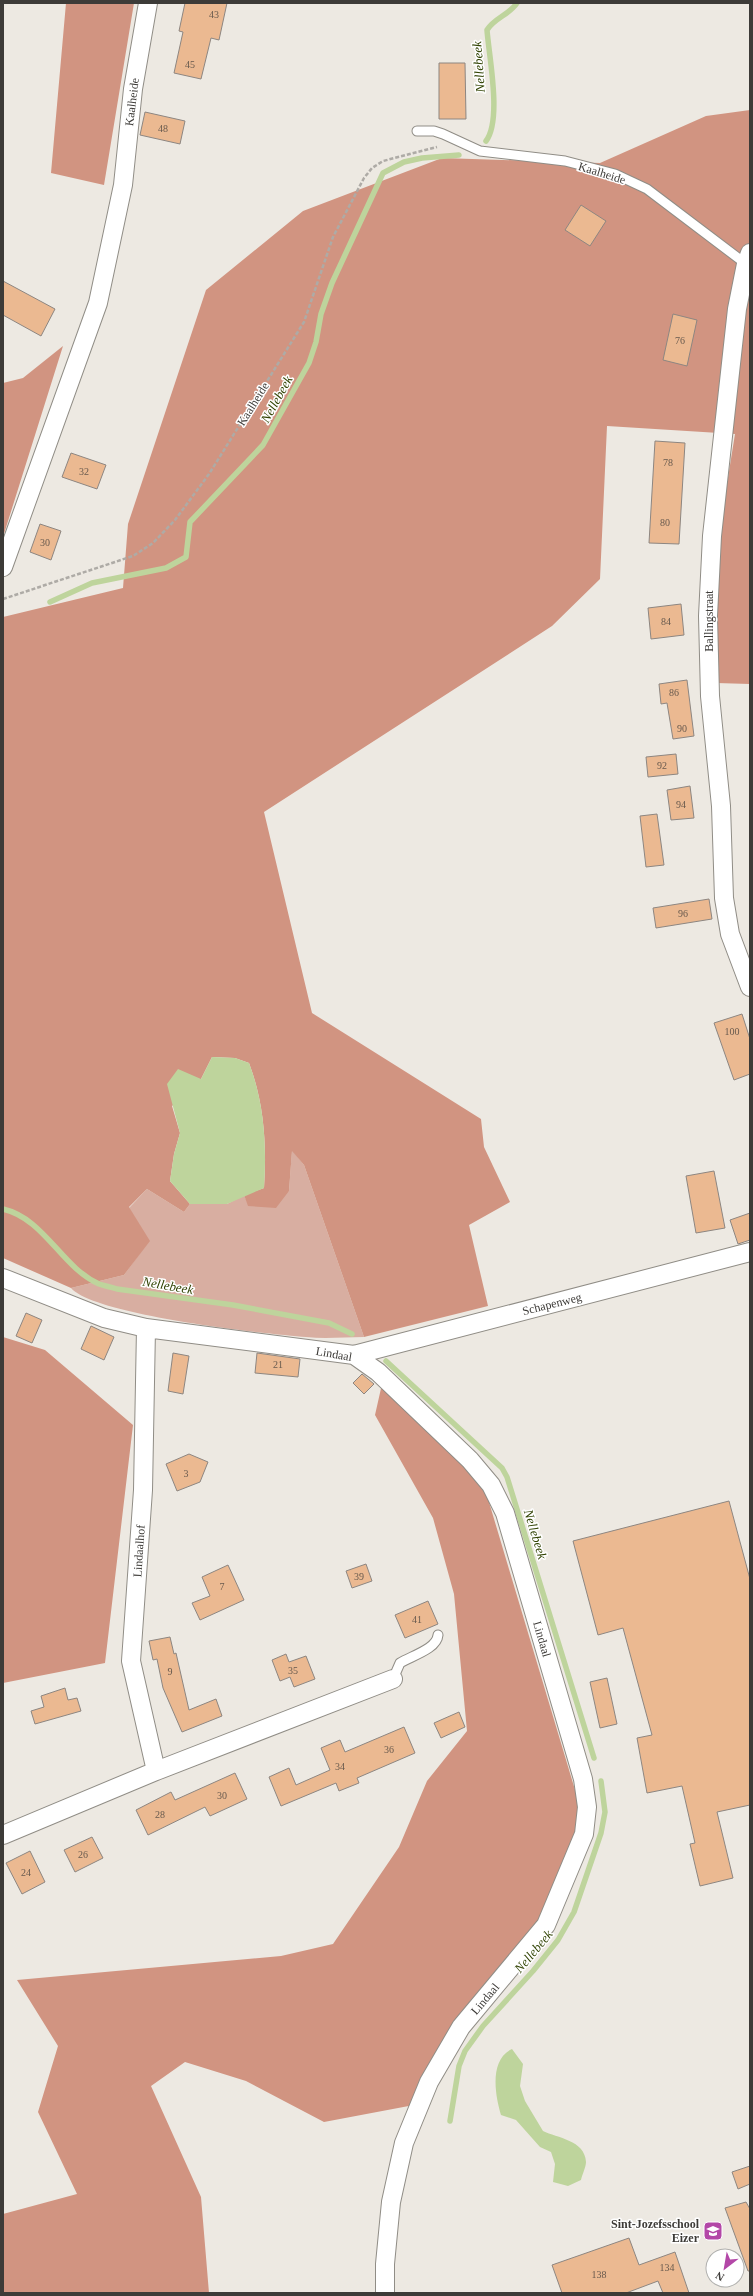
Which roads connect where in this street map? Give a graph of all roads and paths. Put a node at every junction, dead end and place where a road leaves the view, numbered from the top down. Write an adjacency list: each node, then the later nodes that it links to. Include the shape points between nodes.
1 (148, 3): 5 (street, Kaalheide, via 133,89 123,185 98,303)
2 (417, 131): 3 (lane, Kaalheide, via 434,131)
3 (459, 142): 4 (lane, Kaalheide, via 480,151 565,162 615,174 647,189); 6 (path, Kaalheide, via 383,161 372,168 364,178 333,237 304,322 176,520 153,543 133,556)
4 (748, 259): 7 (street, Ballingstraat, via 737,309 712,536 708,616 710,696 721,806 724,898 730,934)
5 (3, 567)
6 (3, 600)
7 (750, 987)
8 (750, 1252): 11 (street, Schapenweg)
9 (3, 1278): 10 (street, Lindaal, via 104,1318)
10 (146, 1328): 11 (street, Lindaal); 14 (street, Lindaalhof, via 143,1490 131,1660)
11 (354, 1355): 16 (street, Lindaal, via 384,1378 470,1460 491,1485 505,1513 583,1779 587,1807 584,1834 546,1925 461,2027 426,2089 404,2143 391,2202)
12 (438, 1635): 13 (lane, via 438,1640 431,1647 400,1663)
13 (393, 1680): 14 (street)
14 (156, 1771): 15 (street)
15 (3, 1835)
16 (385, 2293)

